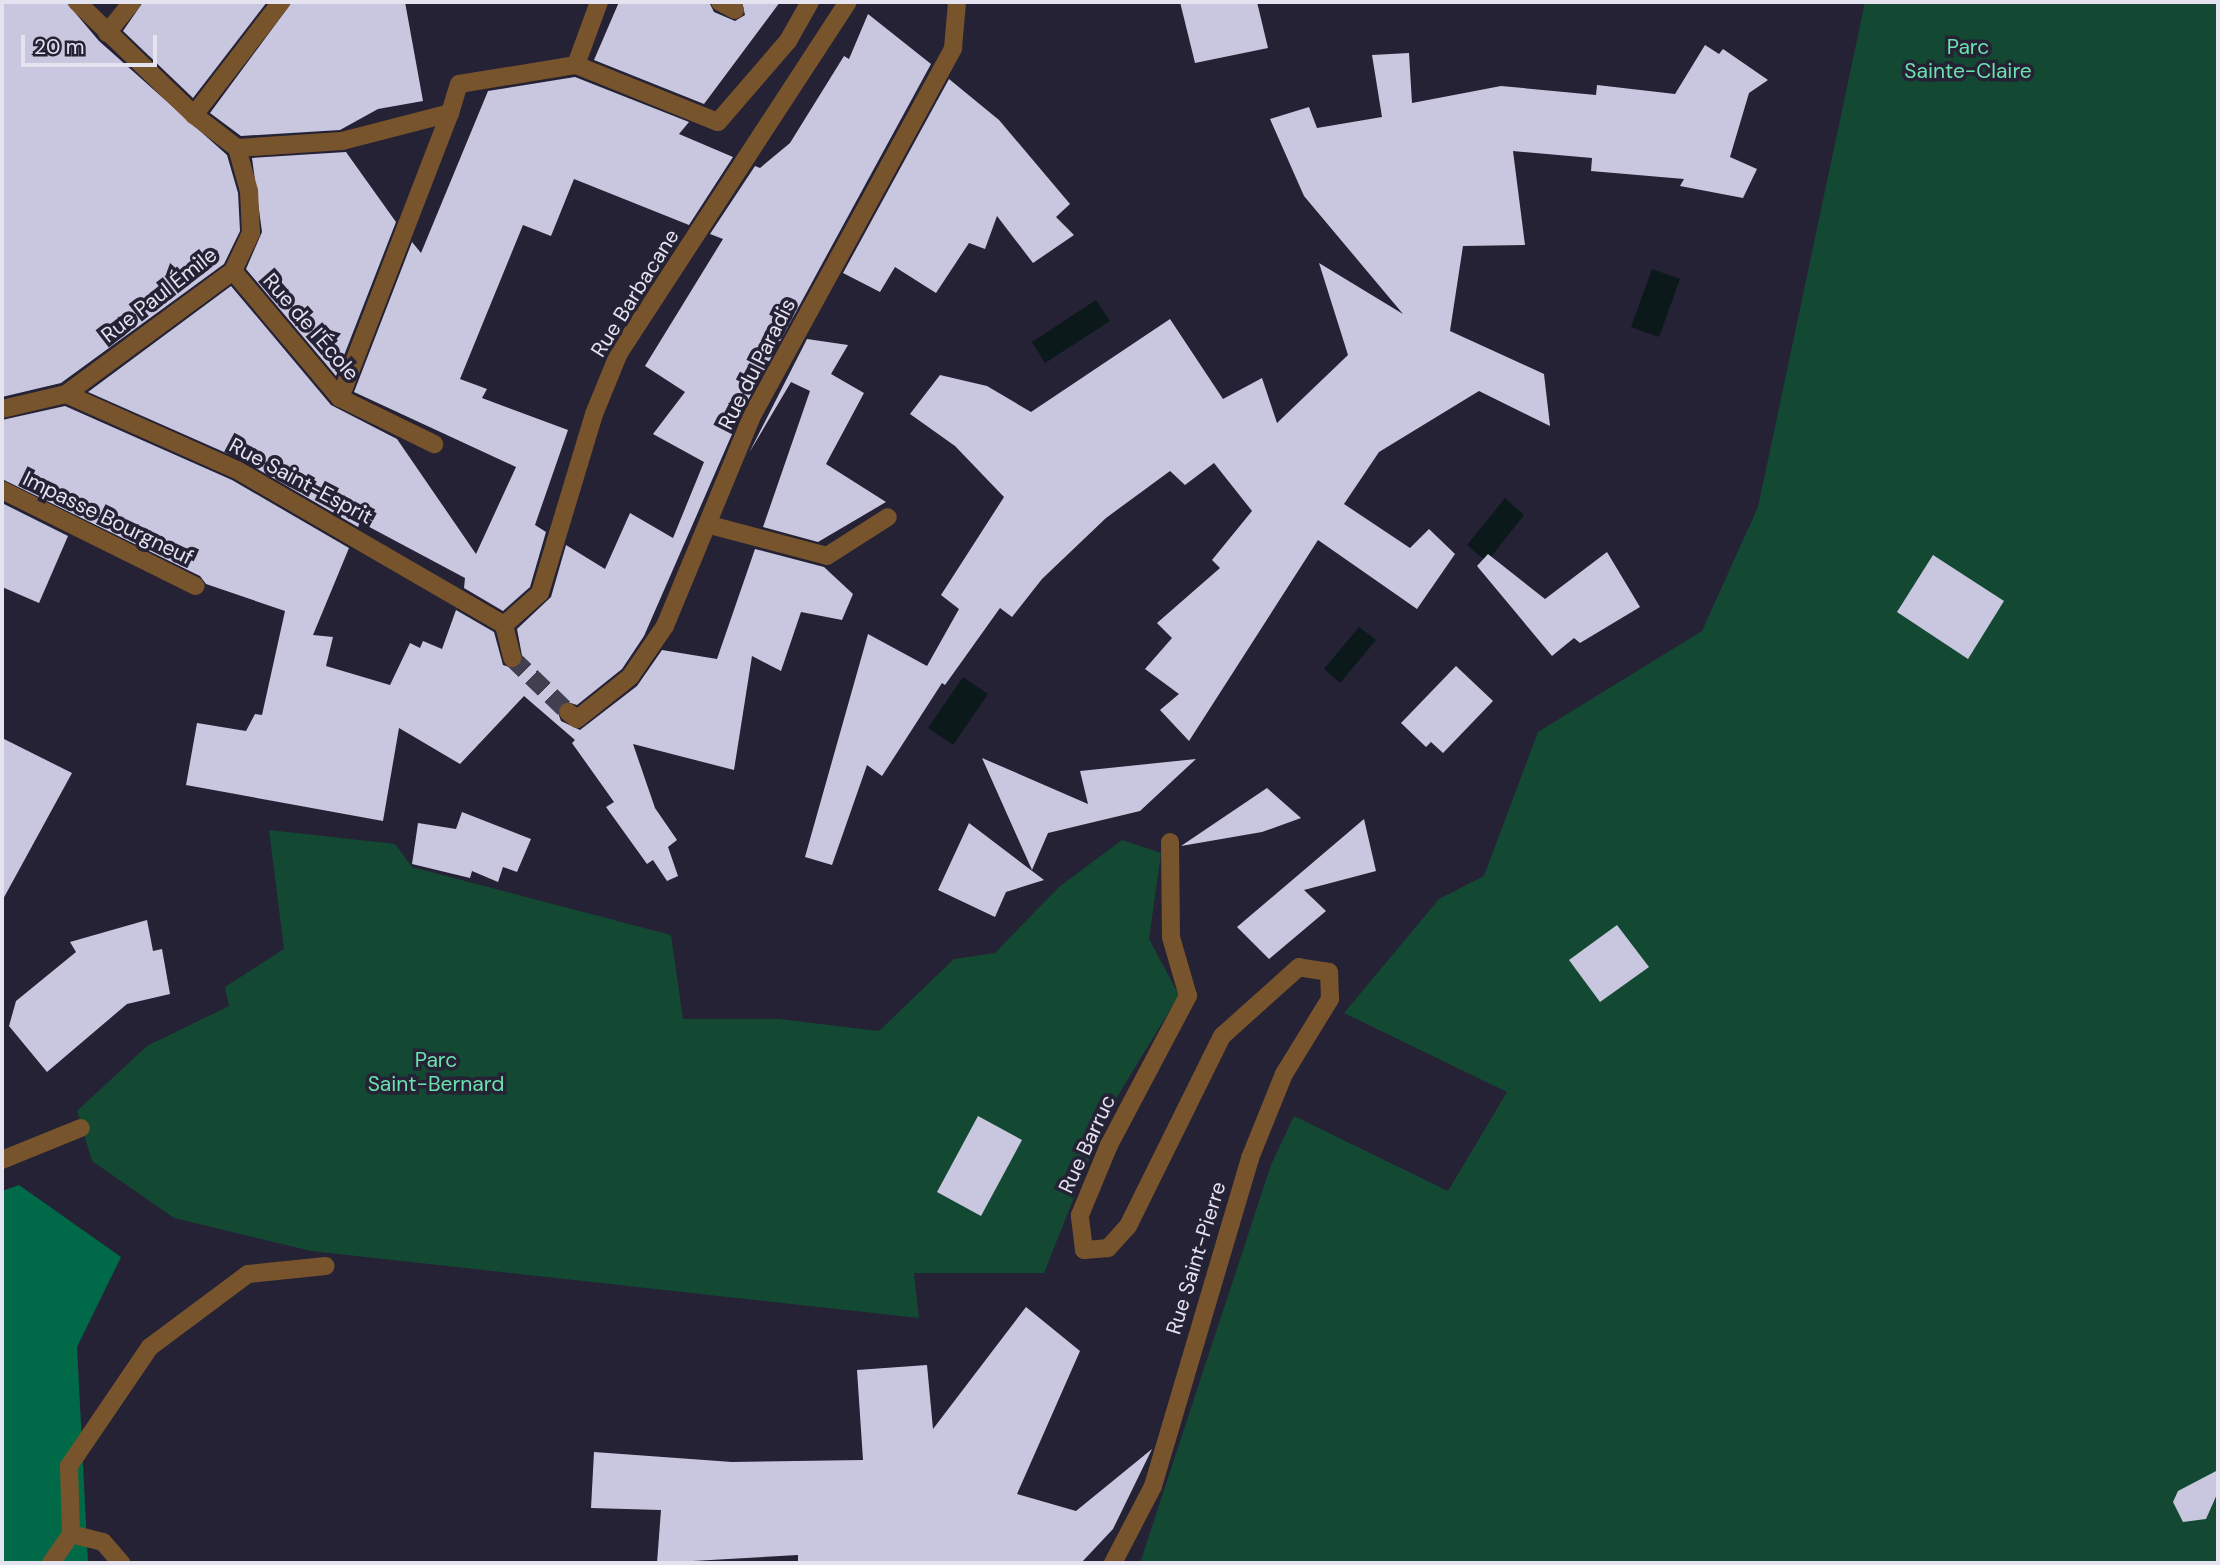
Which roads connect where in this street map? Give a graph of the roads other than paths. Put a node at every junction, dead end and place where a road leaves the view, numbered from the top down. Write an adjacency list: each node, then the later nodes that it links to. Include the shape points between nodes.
1 (77, 2): 8 (street)
2 (132, 2): 8 (street)
3 (281, 2): 11 (street)
4 (599, 2): 9 (street)
5 (810, 2): 9 (street, via 788,41 718,122)
6 (848, 2): 22 (street, Rue Barbacane, via 619,353 594,414 540,593)
7 (957, 2): 20 (street, Rue du Paradis, via 953,48 752,414)
8 (107, 33): 11 (street)
9 (576, 65): 10 (street, via 459,84)
10 (450, 113): 12 (street, via 342,141); 15 (street)
11 (194, 115): 12 (street)
12 (237, 148): 13 (street, Rue Paul Émile, via 249,191 251,233)
13 (233, 271): 14 (street, Rue Paul Émile); 15 (street, Rue de l'École)
14 (66, 394): 16 (street, Rue Paul Émile); 22 (street, Rue Saint-Esprit, via 237,470)
15 (340, 398): 17 (street, Rue de l'École)
16 (2, 409)
17 (434, 444)
18 (2, 490): 21 (street, Impasse Bourgneuf)
19 (888, 517): 20 (street, via 827,556)
20 (710, 526): 24 (street, Rue du Paradis, via 665,626 630,677 577,719)
21 (195, 586)
22 (504, 625): 23 (street)
23 (512, 658)
24 (568, 712)
25 (1170, 842): 26 (street, Rue Barruc, via 1171,937 1188,996 1110,1145 1080,1215 1084,1250 1108,1248 1128,1226 1222,1036 1299,967)
26 (1329, 972): 33 (street, Rue Saint-Pierre, via 1330,999 1284,1074 1250,1158 1153,1486)
27 (81, 1128): 28 (street)
28 (2, 1160)
29 (326, 1266): 30 (street, via 248,1274 150,1347 69,1466)
30 (71, 1534): 31 (street); 32 (street, via 103,1542)
31 (51, 1563)
32 (121, 1563)
33 (1113, 1563)

